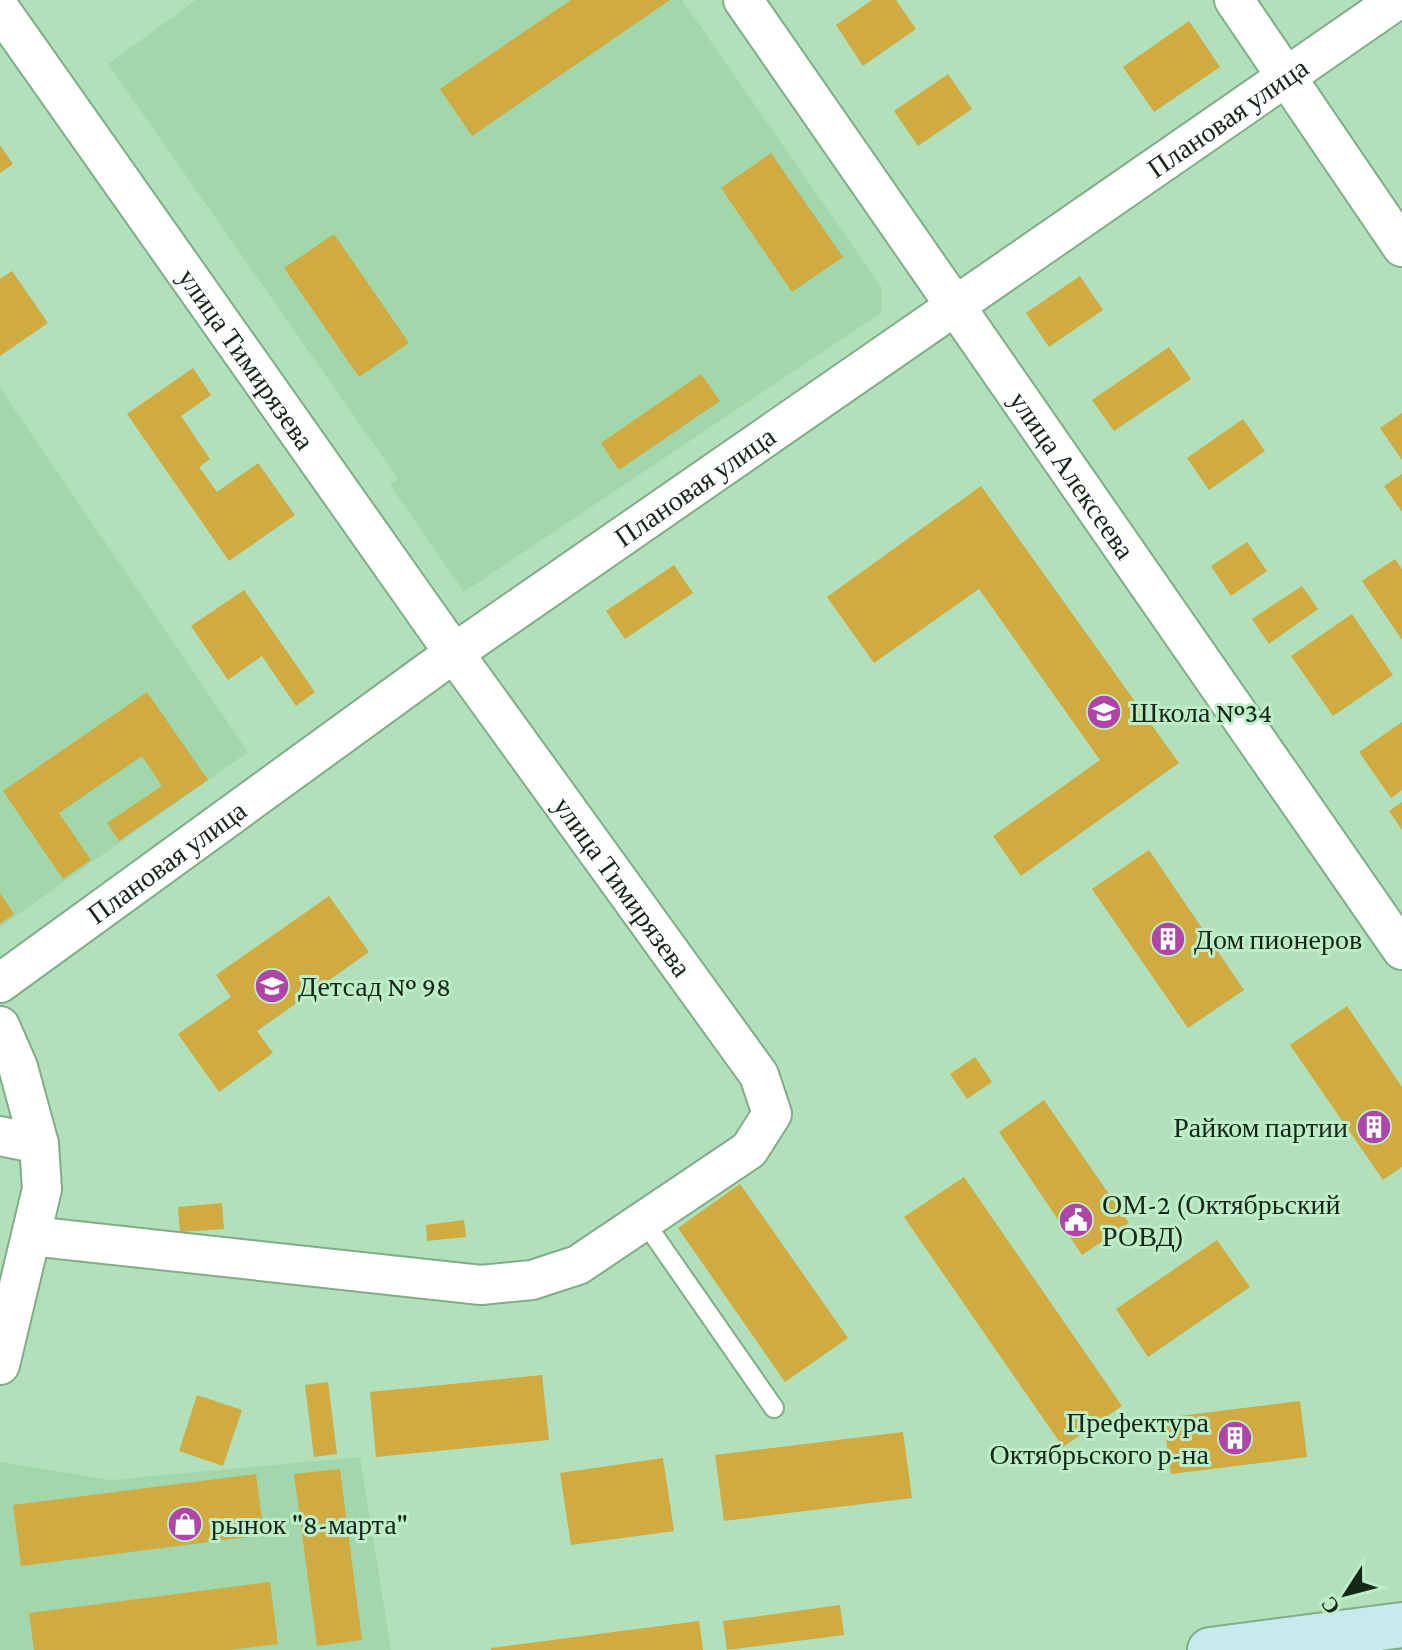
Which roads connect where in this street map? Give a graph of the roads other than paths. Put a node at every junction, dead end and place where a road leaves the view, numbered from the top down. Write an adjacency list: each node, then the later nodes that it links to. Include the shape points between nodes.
1 (743, 0): 7 (street, улица Алексеева)
2 (1234, 0): 5 (street)
3 (1397, 0): 5 (street, Плановая улица)
4 (0, 9): 8 (street, улица Тимирязева)
5 (1287, 77): 6 (street); 7 (street, Плановая улица)
6 (1402, 247)
7 (957, 307): 8 (street, Плановая улица); 9 (street, улица Алексеева)
8 (454, 653): 10 (street, Плановая улица); 14 (street, улица Тимирязева, via 759,1075 772,1114 749,1150)
9 (1402, 950)
10 (0, 983)
11 (0, 1026): 13 (street, via 18,1067)
12 (0, 1136): 13 (street)
13 (39, 1144): 15 (street, via 42,1189)
14 (644, 1221): 15 (street, улица Тимирязева, via 578,1265 532,1280 481,1285); 17 (lane)
15 (31, 1236): 16 (street)
16 (0, 1365)
17 (774, 1408)
18 (1391, 1635): 19 (main road)
19 (1210, 1650)

